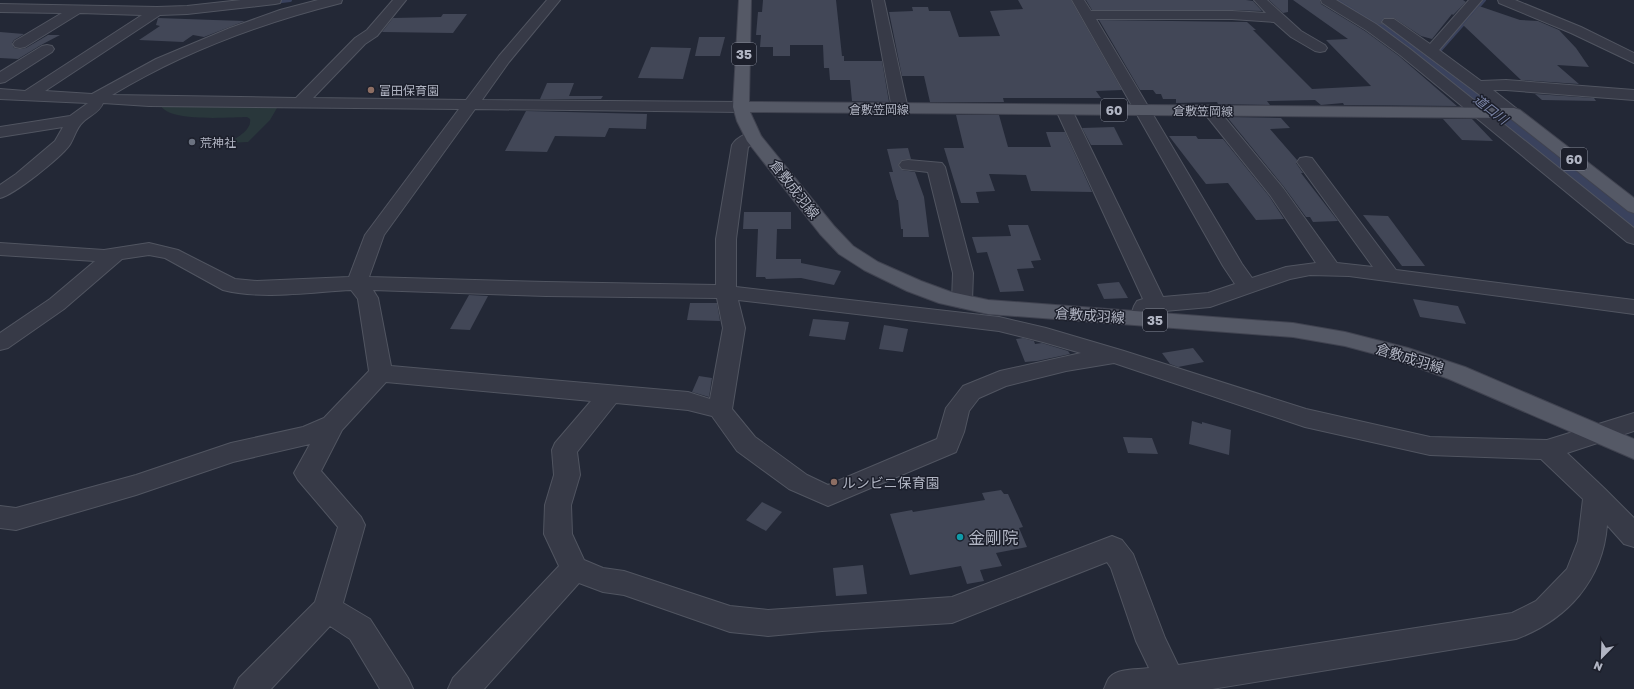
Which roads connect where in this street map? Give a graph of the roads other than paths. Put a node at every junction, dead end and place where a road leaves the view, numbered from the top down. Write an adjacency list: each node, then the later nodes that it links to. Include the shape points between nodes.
1 (275, 0): 15 (street)
2 (336, 0): 28 (street, via 318,3 251,24 159,63)
3 (400, 0): 29 (street, via 372,33 360,41)
4 (554, 0): 30 (street, via 504,59)
5 (746, 0): 31 (main road, 倉敷成羽線 / 35)
6 (878, 0): 32 (street)
7 (1260, 0): 17 (street)
8 (1326, 0): 37 (street, via 1371,27)
9 (1476, 0): 21 (street)
10 (1504, 0): 22 (street, via 1576,30)
11 (1192, 3): 12 (street)
12 (1082, 6): 17 (street); 34 (street)
13 (0, 8): 14 (street)
14 (78, 10): 15 (street); 18 (street)
15 (157, 11): 26 (street)
16 (1375, 14): 21 (street)
17 (1278, 18): 19 (street, via 1296,34)
18 (20, 44)
19 (1320, 48)
20 (47, 49): 23 (street)
21 (1431, 51): 24 (street)
22 (1634, 59)
23 (0, 79)
24 (1478, 86): 27 (street, via 1506,85); 36 (street)
25 (0, 94): 26 (street)
26 (29, 95): 28 (street)
27 (1634, 95)
28 (96, 98): 29 (street); 38 (street, via 95,105)
29 (301, 102): 30 (street)
30 (471, 104): 31 (street); 50 (street, via 375,235)
31 (741, 107): 32 (main road, 倉敷笠岡線 / 60); 40 (main road, 倉敷成羽線 / 35)
32 (900, 109): 33 (main road, 倉敷笠岡線 / 60)
33 (1064, 110): 34 (main road, 倉敷笠岡線 / 60); 56 (street)
34 (1142, 110): 35 (main road, 倉敷笠岡線 / 60); 51 (street)
35 (1211, 111): 37 (main road, 倉敷笠岡線 / 60); 48 (street, via 1277,192)
36 (1510, 113): 37 (main road, 倉敷笠岡線 / 60); 44 (main road, 60)
37 (1484, 114): 45 (street)
38 (75, 120): 39 (street); 43 (street, via 62,144)
39 (0, 132)
40 (753, 137): 52 (street, via 740,145 726,239); 53 (main road, 倉敷成羽線 / 35, via 846,250 871,266 914,286)
41 (1306, 162): 49 (street)
42 (908, 165): 53 (street, via 936,167 963,273)
43 (0, 193)
44 (1634, 206)
45 (1634, 238)
46 (0, 249): 47 (street)
47 (115, 255): 50 (street, via 149,249 171,254 230,285 240,287); 58 (street, via 57,304)
48 (1331, 270): 49 (street); 51 (street, via 1310,269 1286,273)
49 (1389, 275): 54 (street)
50 (357, 283): 52 (street); 60 (street, via 368,298)
51 (1248, 287): 56 (street, via 1210,300)
52 (726, 292): 57 (street, via 999,324); 62 (street, via 734,328)
53 (962, 301): 55 (main road, 倉敷成羽線 / 35)
54 (1634, 307)
55 (1046, 311): 56 (main road, 倉敷成羽線 / 35); 57 (street)
56 (1148, 312): 65 (main road, 倉敷成羽線 / 35, via 1293,330 1345,339 1400,353 1457,373)
57 (1046, 335): 59 (street)
58 (0, 343)
59 (1116, 356): 62 (street, via 1066,363 1000,378 971,392 958,408 947,445 828,496 798,482 746,444); 67 (street, via 1305,418 1423,444)
60 (381, 373): 61 (street); 64 (street)
61 (610, 394): 62 (street, via 688,402); 71 (street, via 564,450 567,475 558,505 558,534)
62 (720, 410)
63 (1634, 422): 65 (street)
64 (334, 424): 69 (street, via 308,434 231,453 136,485 16,519); 72 (street, via 307,472 352,525)
65 (1602, 434): 66 (main road, 倉敷成羽線 / 35); 67 (street)
66 (1634, 449)
67 (1547, 450): 68 (street)
68 (1596, 496): 70 (street); 73 (street, via 1592,541 1578,577 1546,610 1516,626)
69 (0, 517)
70 (1634, 536)
71 (574, 569): 73 (street, via 730,619 768,623 952,610 1112,548 1123,562 1151,642); 76 (street)
72 (327, 609): 74 (street); 75 (street, via 360,629)
73 (1170, 681): 77 (street, via 1123,686)
74 (250, 689)
75 (397, 689)
76 (464, 689)
77 (1120, 689)

